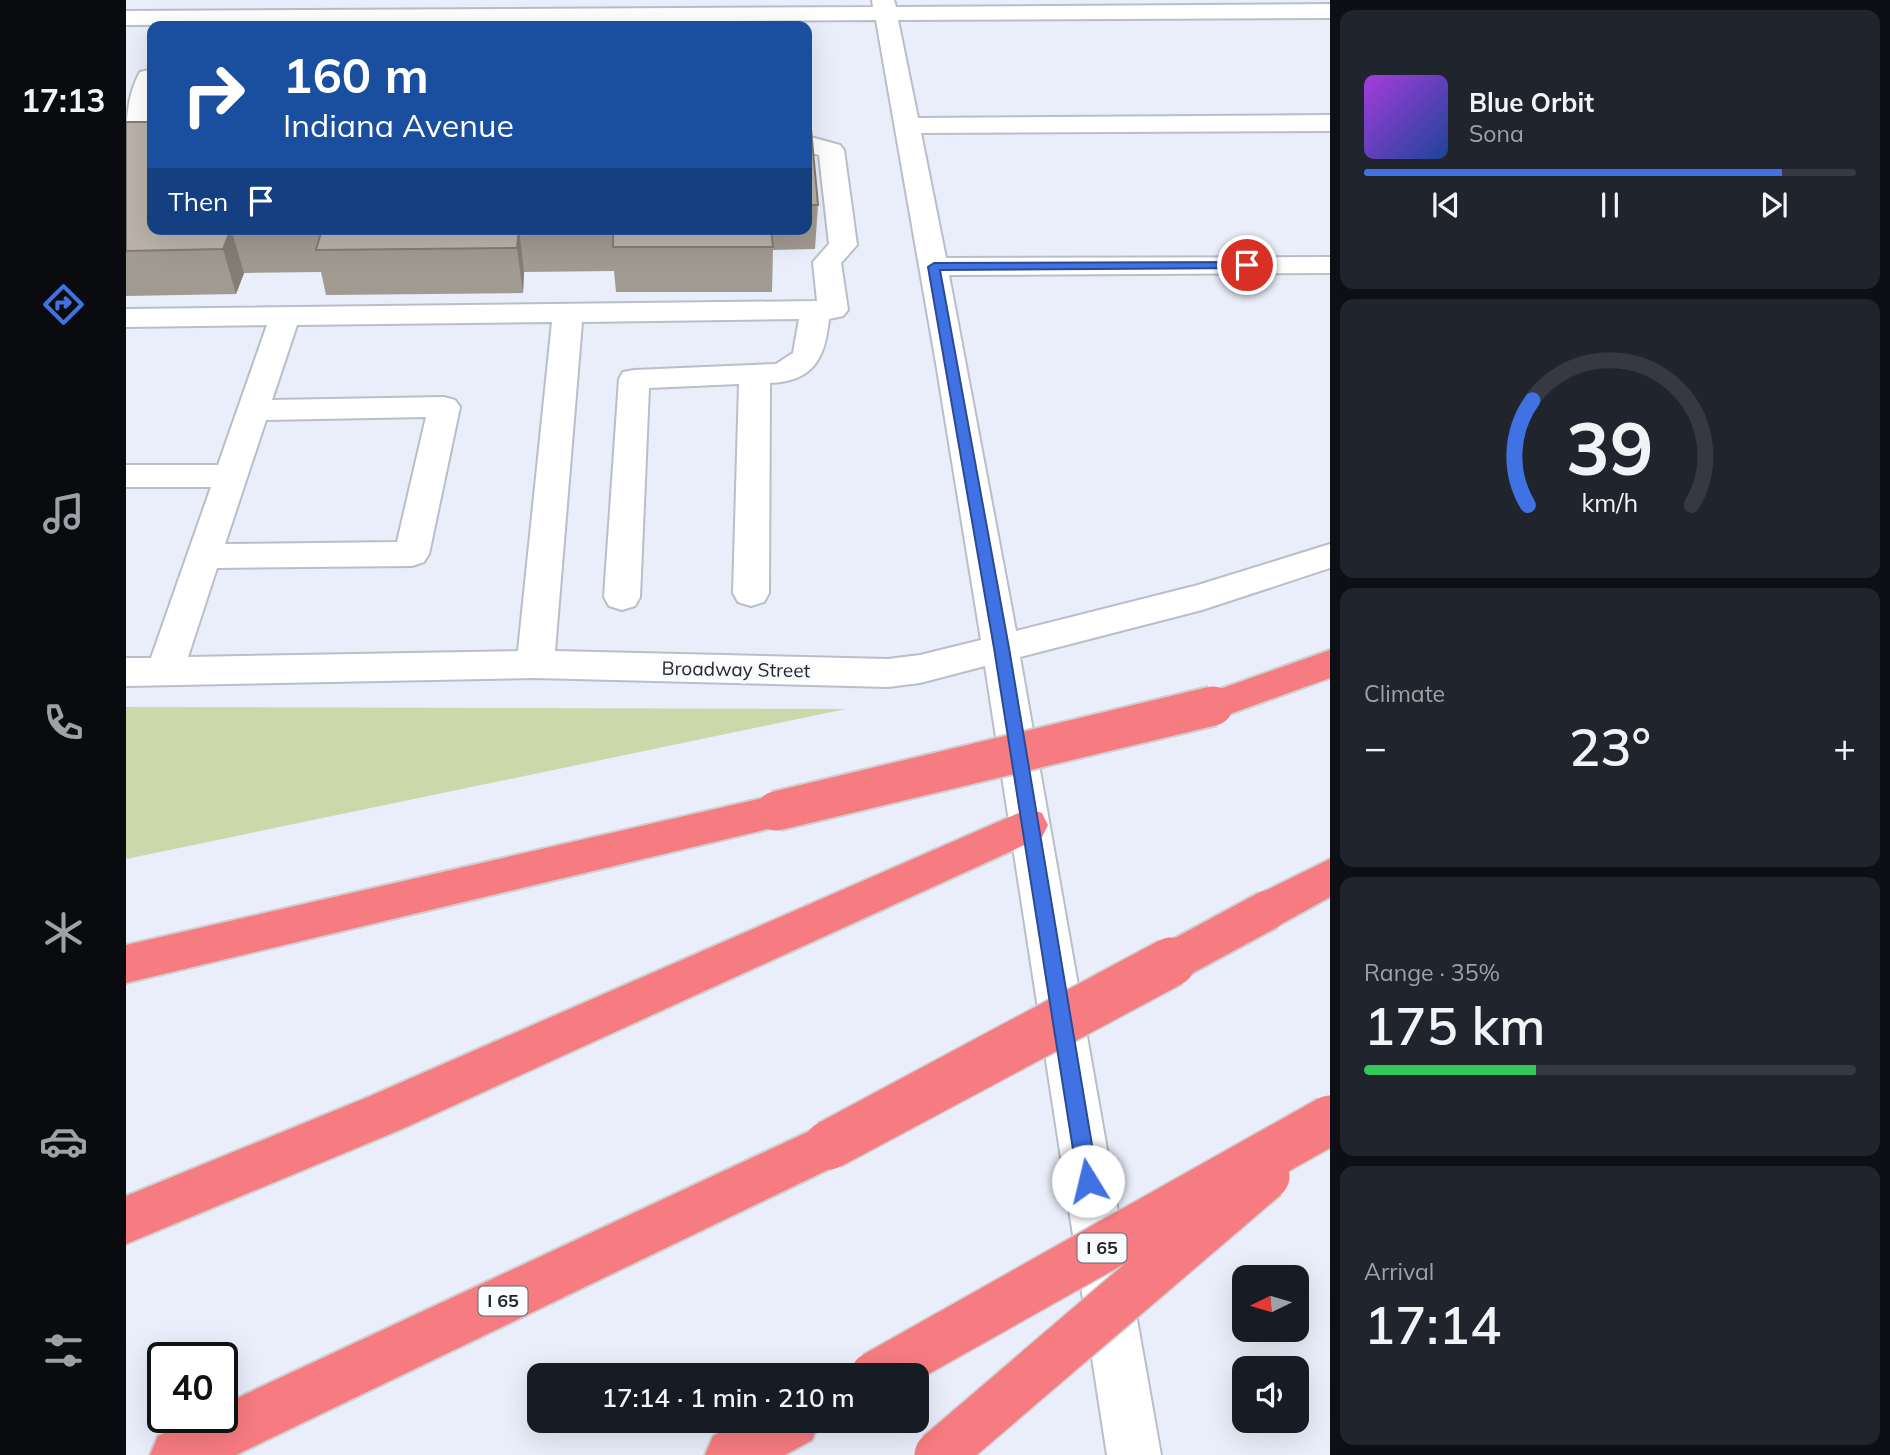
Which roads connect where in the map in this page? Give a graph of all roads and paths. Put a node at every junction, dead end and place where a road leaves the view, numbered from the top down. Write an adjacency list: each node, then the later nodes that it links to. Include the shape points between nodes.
1 (1285, 5): 2 (street); 3 (street)
2 (884, 7): 5 (street); 8 (street)
3 (1330, 10)
4 (126, 18): 5 (street)
5 (469, 21)
6 (147, 83): 10 (street)
7 (1330, 123): 8 (street)
8 (908, 126): 14 (street)
9 (812, 145): 15 (street, via 831,150 843,245 827,262 833,310)
10 (126, 147)
11 (126, 153): 12 (street)
12 (147, 153)
13 (1330, 265): 14 (street)
14 (934, 267): 27 (street)
15 (815, 311): 16 (street); 19 (street, via 808,354 801,366 782,373)
16 (568, 313): 17 (street); 28 (street)
17 (285, 316): 18 (street); 20 (street)
18 (126, 318)
19 (755, 374): 25 (street); 26 (street, via 634,379)
20 (254, 410): 22 (street); 23 (street, via 444,407 412,554)
21 (126, 476): 22 (street)
22 (230, 476): 23 (street)
23 (204, 556): 30 (street)
24 (1330, 556): 27 (street, Broadway Street, via 1202,597)
25 (751, 593)
26 (622, 597)
27 (1001, 648): 28 (street, Broadway Street, via 888,673); 32 (street)
28 (536, 664): 30 (street, Broadway Street)
29 (1330, 664): 34 (highway, bridge, via 1213,706)
30 (165, 671): 31 (street, Broadway Street)
31 (126, 672)
32 (1028, 825): 36 (highway, via 385,1114); 42 (street)
33 (1330, 876): 39 (highway, I 65, bridge, via 829,1145)
34 (126, 964)
35 (1330, 1120): 37 (highway, I 65, bridge); 41 (highway, bridge)
36 (126, 1220)
37 (898, 1363)
38 (771, 1433): 40 (highway)
39 (177, 1455)
40 (732, 1455)
41 (939, 1455)
42 (1133, 1455)

